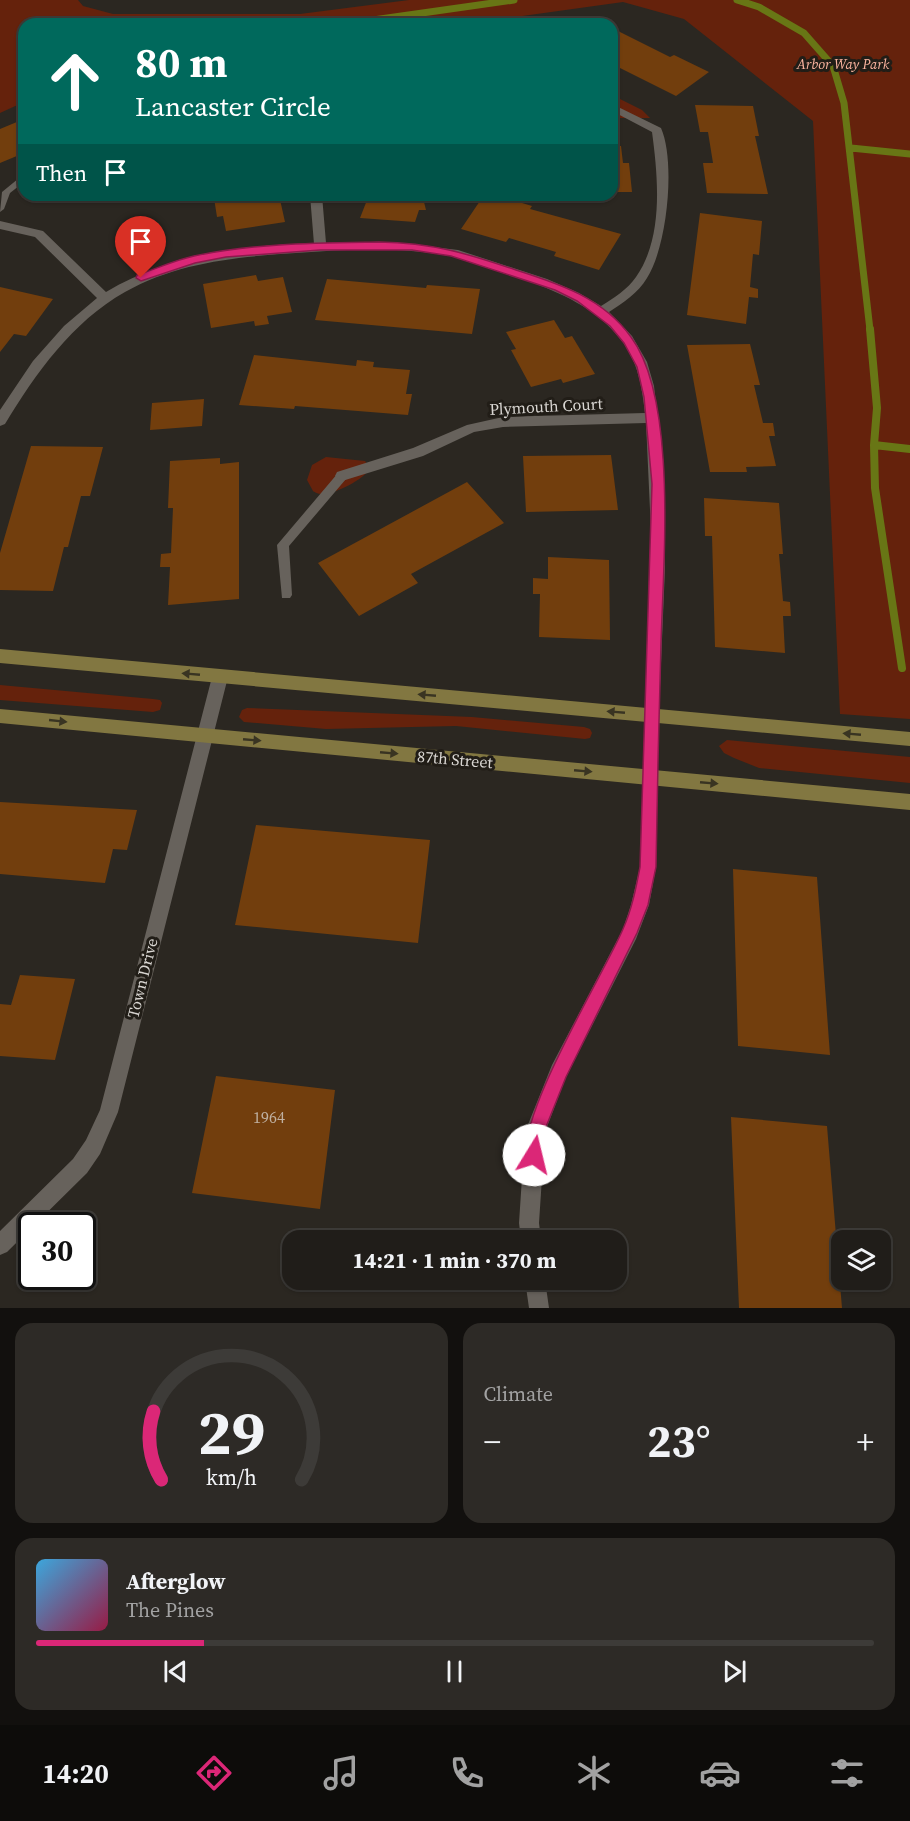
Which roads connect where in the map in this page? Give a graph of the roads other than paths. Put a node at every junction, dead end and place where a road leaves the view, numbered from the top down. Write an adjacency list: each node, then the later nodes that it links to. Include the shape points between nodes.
1 (618, 110): 8 (street, via 657,130 664,190 653,252 644,276)
2 (18, 182): 4 (lane, via 6,192)
3 (316, 201): 6 (street)
4 (0, 209)
5 (0, 225): 7 (street, via 39,234)
6 (320, 246): 7 (street, via 194,259 141,278); 8 (street, via 412,246 452,252 559,288)
7 (104, 298): 10 (street, via 49,352)
8 (601, 312): 9 (street, via 614,323 643,367)
9 (652, 418): 11 (street, Plymouth Court, via 503,422 454,434 418,452); 15 (street, via 658,484)
10 (0, 421)
11 (342, 476): 12 (lane, via 283,544)
12 (286, 595)
13 (0, 656): 14 (street, one-way to 13)
14 (220, 677): 15 (street, one-way to 14); 17 (street, Town Drive)
15 (651, 715): 18 (street, one-way to 15); 19 (street)
16 (0, 716): 17 (street, 87th Street, one-way to 17)
17 (205, 736): 19 (street, 87th Street, one-way to 19); 22 (street, Town Drive, via 109,1112 80,1166)
18 (910, 739)
19 (651, 777): 20 (street, 87th Street, one-way to 20); 21 (street, via 648,867 640,905 630,933 560,1072 536,1132)
20 (910, 801)
21 (530, 1230)
22 (0, 1245)
23 (536, 1290): 24 (street)
24 (539, 1308)

